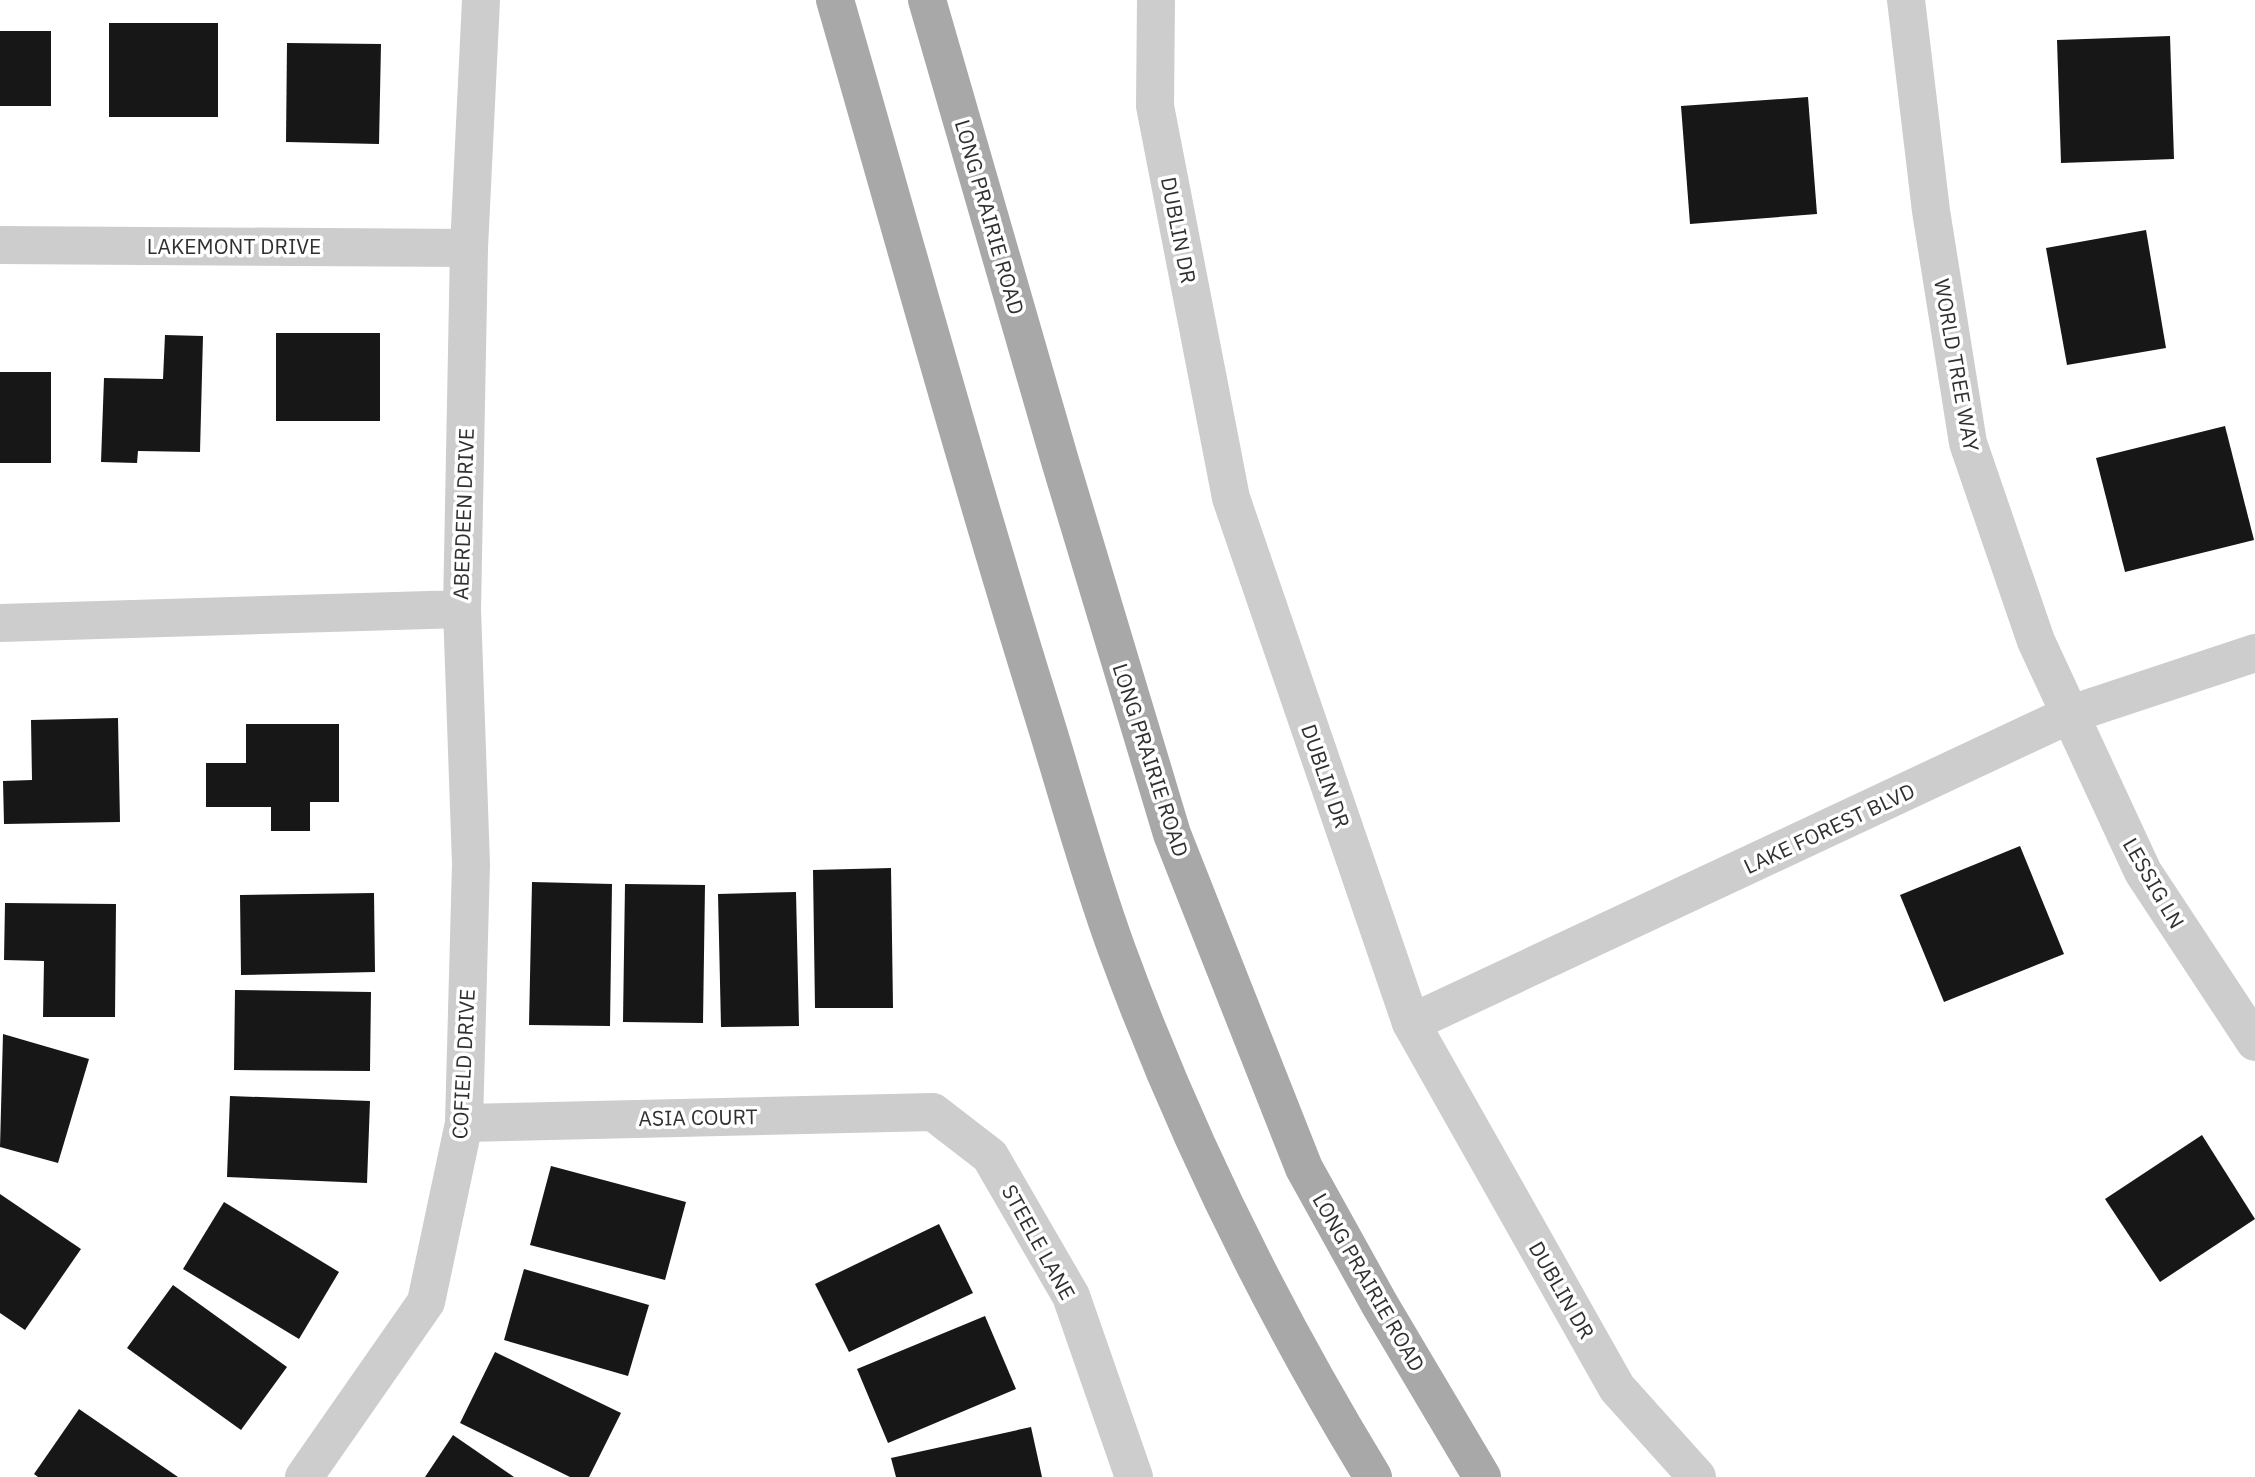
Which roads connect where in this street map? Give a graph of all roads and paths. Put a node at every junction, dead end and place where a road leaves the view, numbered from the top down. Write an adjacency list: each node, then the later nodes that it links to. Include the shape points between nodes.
1 (481, 0): 7 (street, ABERDEEN DRIVE)
2 (835, 0): 18 (main road, via 1006,593 1116,948 1174,1092 1242,1239 1328,1403)
3 (928, 0): 19 (main road, LONG PRAIRIE ROAD, via 1172,834 1304,1168)
4 (1156, 0): 12 (street, DUBLIN DR, via 1155,106 1231,498)
5 (1906, 0): 11 (street, WORLD TREE WAY, via 1931,211 1968,443 2036,641)
6 (0, 244): 7 (street, LAKEMONT DRIVE)
7 (469, 248): 8 (street, ABERDEEN DRIVE)
8 (462, 609): 9 (street, ABERDEEN DRIVE); 15 (street, COFIELD DRIVE, via 471,864)
9 (0, 623)
10 (2255, 653): 11 (street, LAKE FOREST BLVD)
11 (2071, 714): 12 (street, LAKE FOREST BLVD); 13 (street, LESSIG LN, via 2143,872)
12 (1410, 1023): 20 (street, DUBLIN DR, via 1617,1388)
13 (2255, 1042)
14 (933, 1112): 15 (street, ASIA COURT); 17 (street, STEELE LANE, via 990,1156 1072,1296)
15 (464, 1123): 16 (street, COFIELD DRIVE, via 426,1302)
16 (304, 1477)
17 (1134, 1477)
18 (1373, 1477)
19 (1482, 1477)
20 (1697, 1477)

